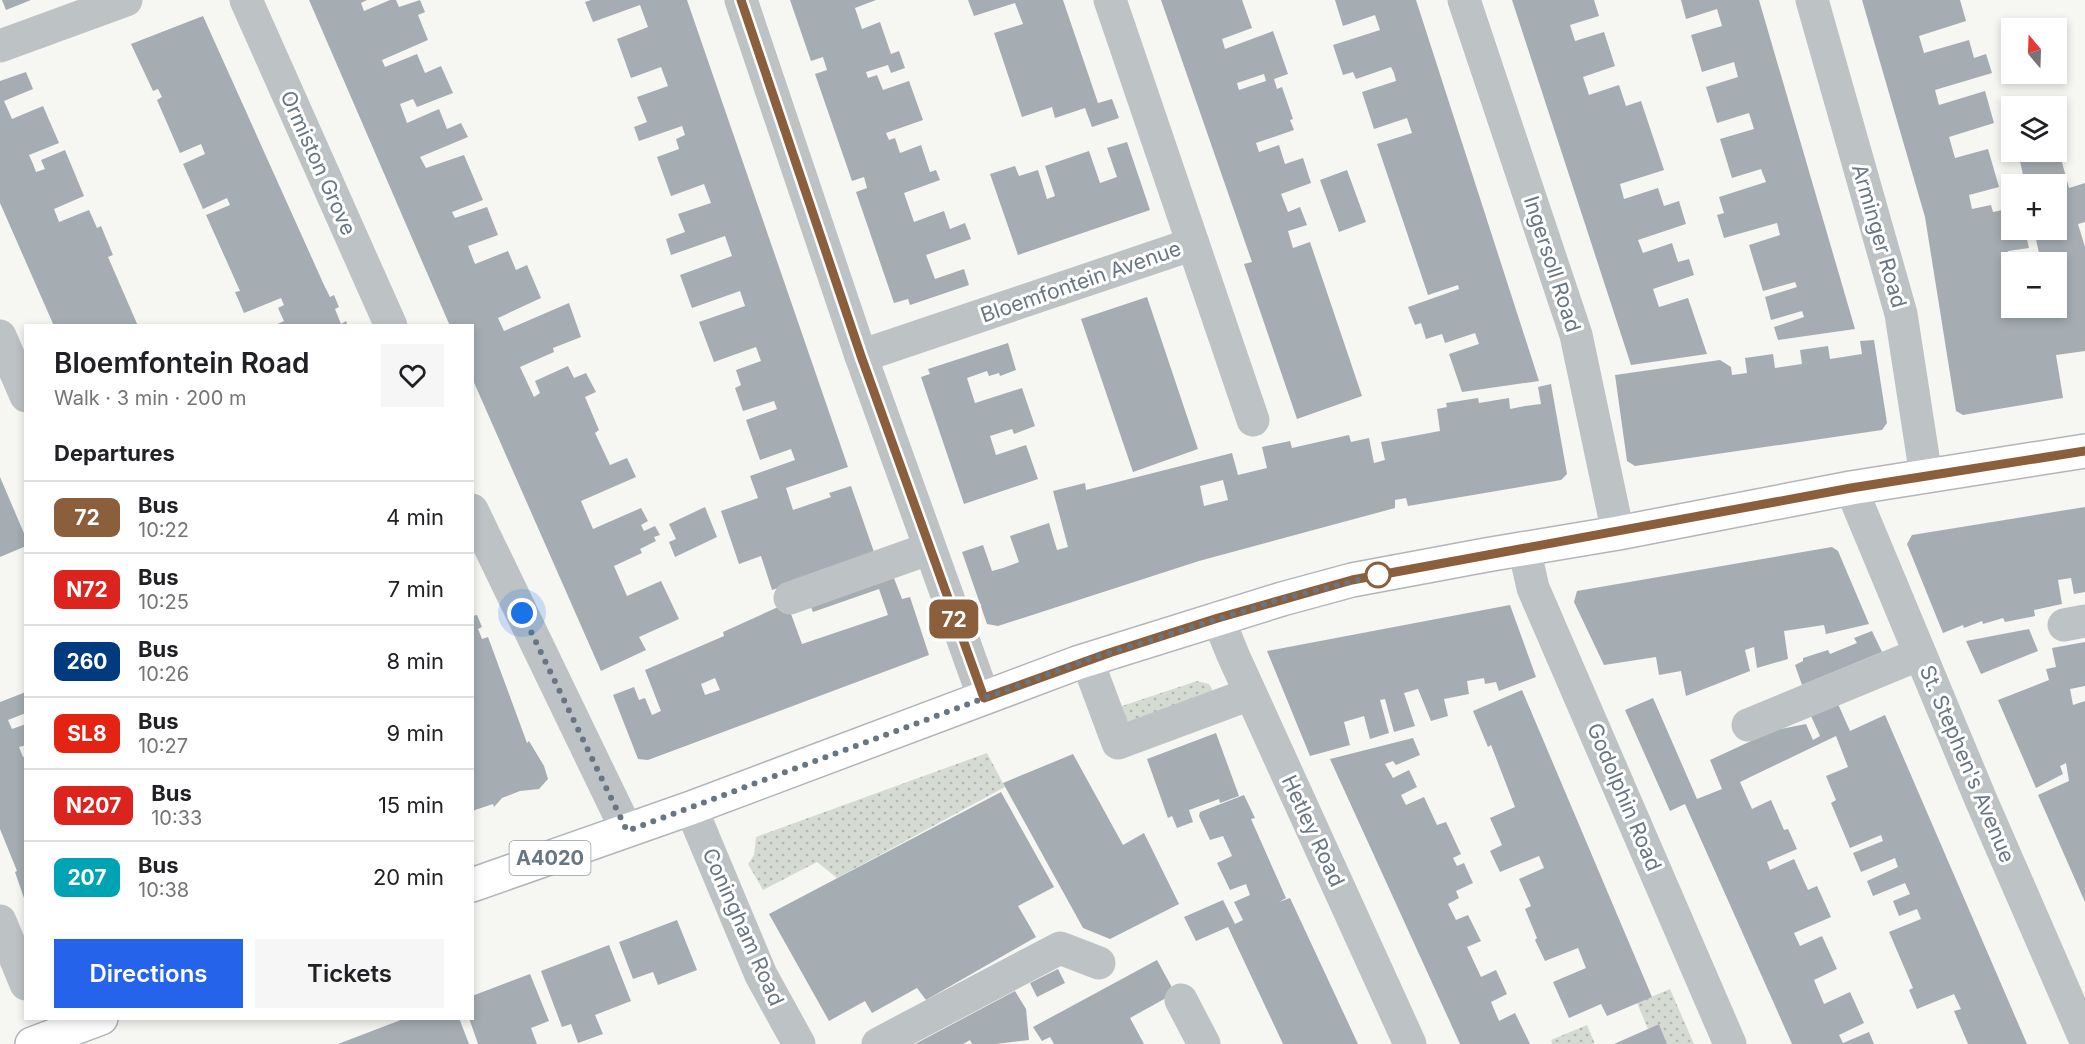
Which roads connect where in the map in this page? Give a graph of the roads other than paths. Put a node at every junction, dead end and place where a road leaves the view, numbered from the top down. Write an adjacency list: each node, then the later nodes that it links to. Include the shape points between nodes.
1 (126, 0): 7 (street)
2 (246, 0): 9 (street, Ormiston Grove)
3 (741, 0): 11 (street)
4 (1110, 0): 8 (street, Bloemfontein Avenue)
5 (1464, 0): 18 (street, Ingersoll Road, via 1576,335)
6 (1812, 0): 15 (street, Arminger Road, via 1901,314)
7 (0, 46)
8 (1193, 244): 11 (street, Bloemfontein Avenue); 13 (street)
9 (390, 324)
10 (0, 336): 12 (street)
11 (861, 356): 20 (street)
12 (24, 391)
13 (1253, 420)
14 (2085, 451): 15 (main road, A4020)
15 (1926, 476): 16 (main road, A4020)
16 (1851, 488): 18 (main road, A4020); 23 (street, St. Stephen's Avenue)
17 (474, 514): 29 (street)
18 (1618, 533): 19 (main road, A4020)
19 (1524, 548): 22 (main road, A4020, via 1352,580); 42 (street, Godolphin Road, via 1533,588)
20 (928, 549): 21 (street); 26 (street)
21 (790, 598)
22 (1218, 618): 24 (main road, A4020); 25 (street, Hetley Road)
23 (1920, 654): 27 (street); 37 (street, St. Stephen's Avenue)
24 (1087, 660): 25 (street, via 1118,743); 26 (main road, A4020)
25 (1250, 694): 41 (street, Hetley Road)
26 (984, 698): 28 (main road, A4020)
27 (1748, 725)
28 (691, 808): 29 (main road, A4020); 38 (street, Coningham Road, via 761,975)
29 (627, 831): 30 (main road, A4020)
30 (474, 884)
31 (0, 921): 33 (street)
32 (1099, 963): 39 (street, via 1060,948)
33 (24, 979)
34 (1181, 1000): 40 (street)
35 (95, 1020): 36 (main road)
36 (46, 1036)
37 (2085, 1038)
38 (799, 1044)
39 (878, 1044)
40 (1204, 1044)
41 (1410, 1044)
42 (1730, 1044)

